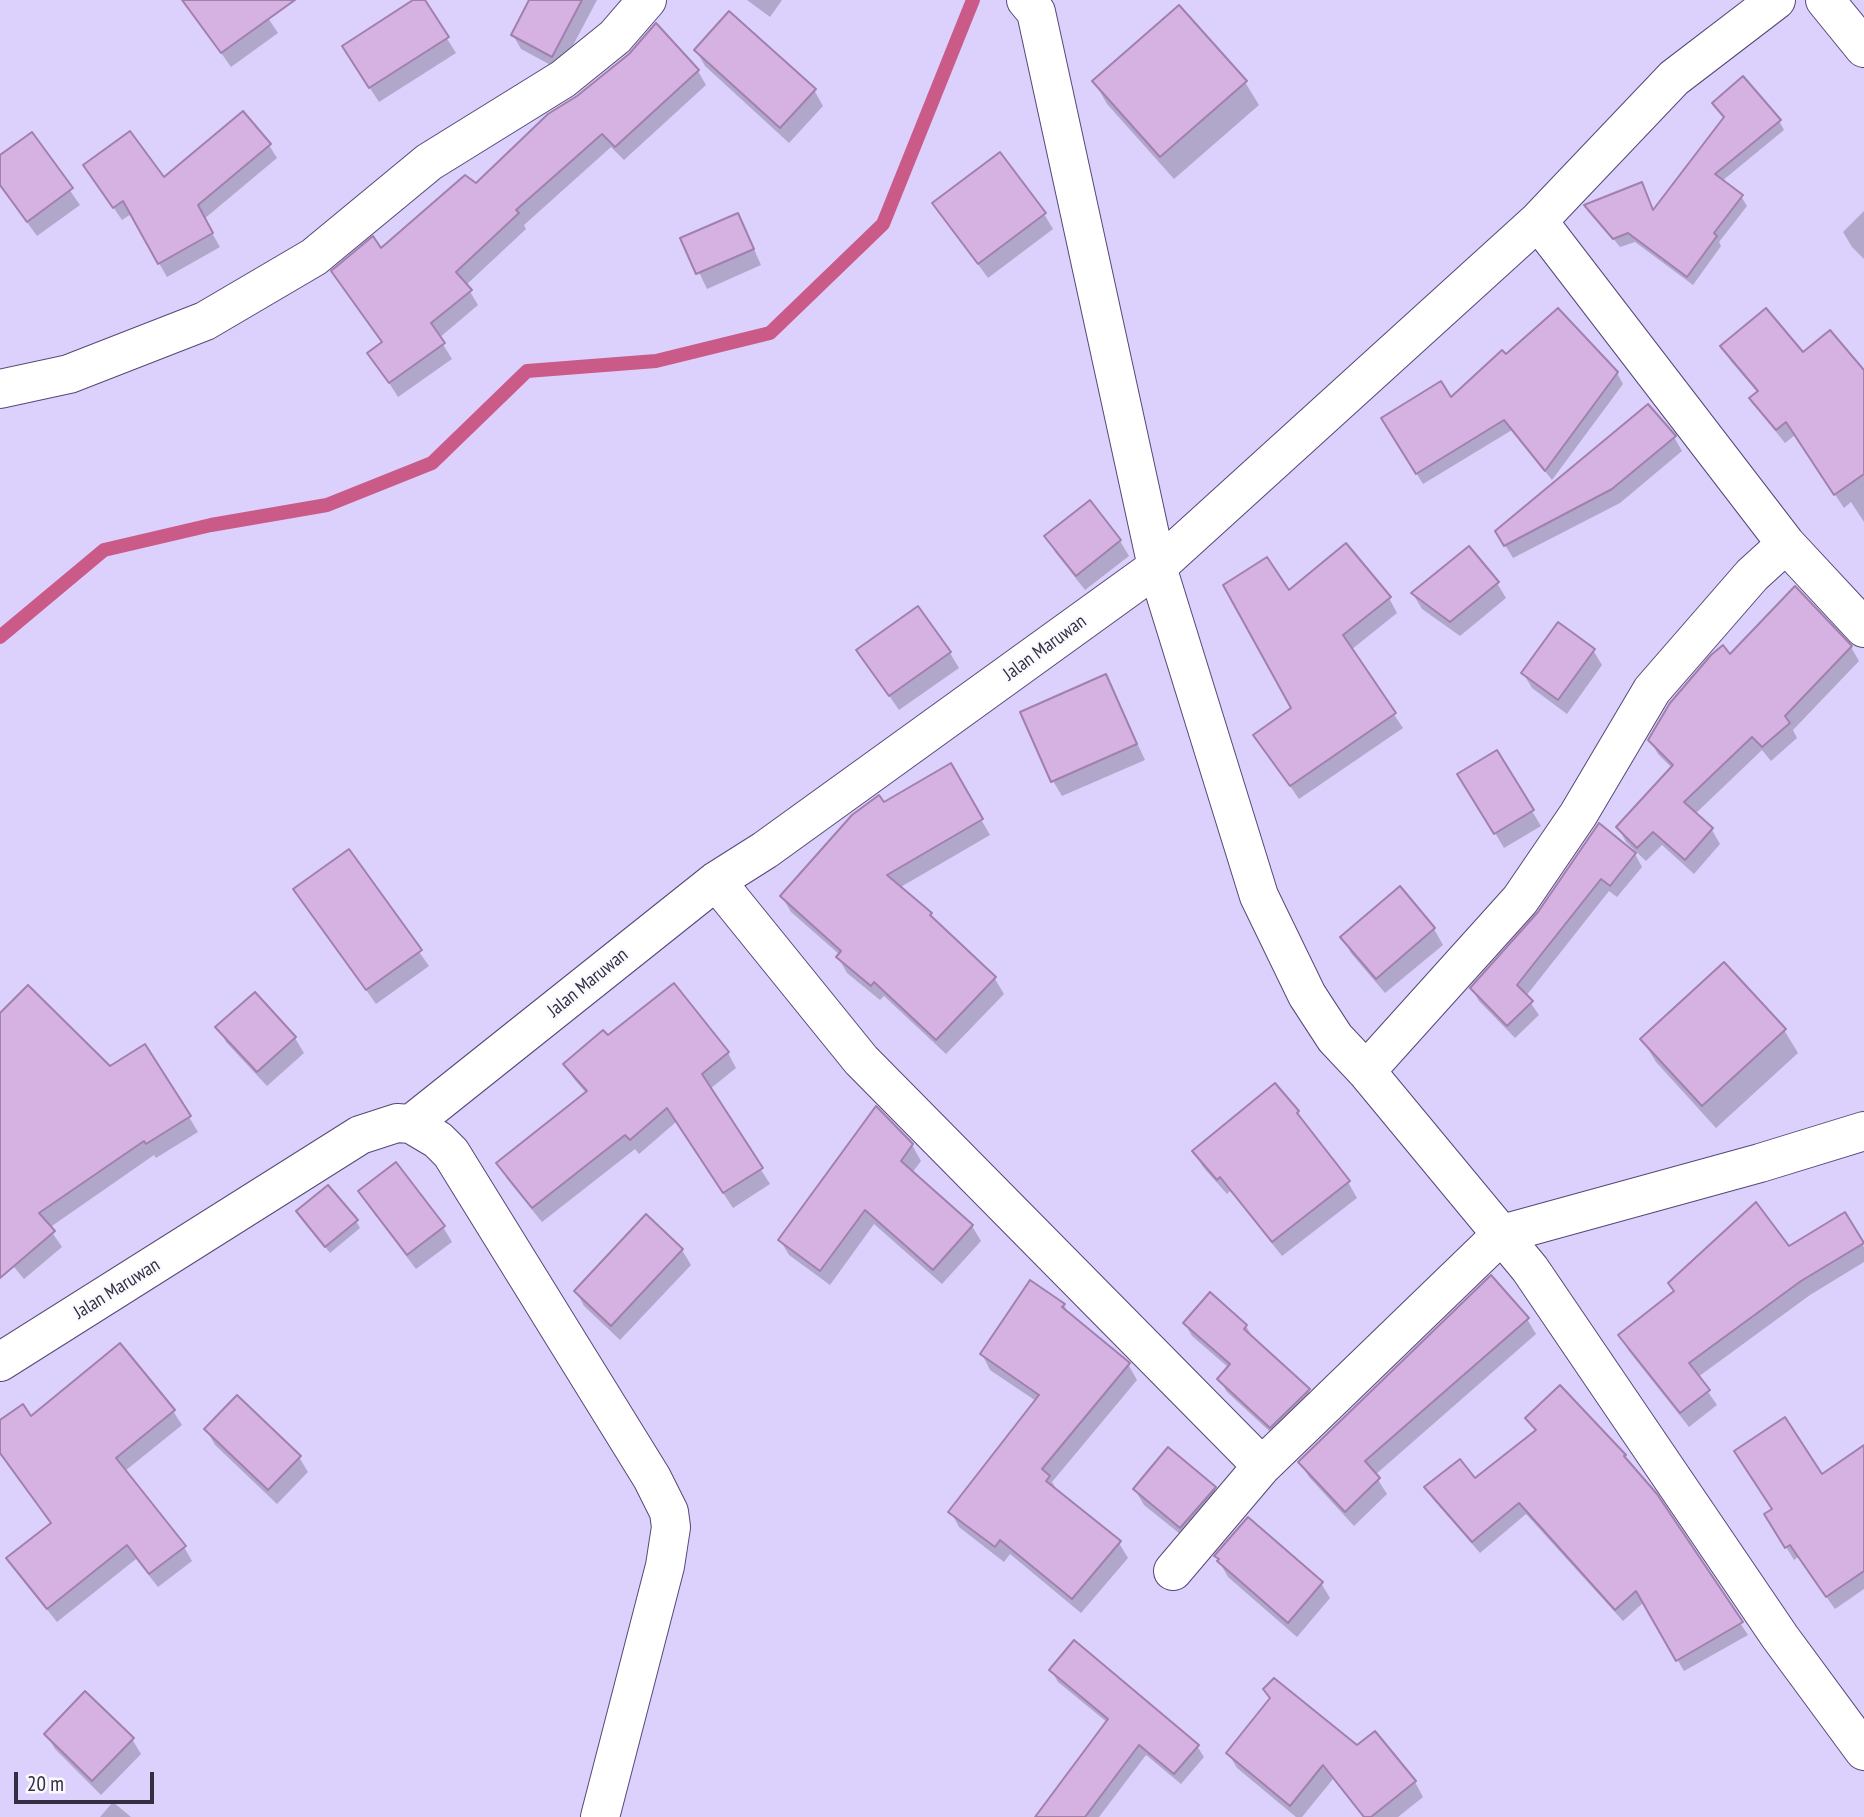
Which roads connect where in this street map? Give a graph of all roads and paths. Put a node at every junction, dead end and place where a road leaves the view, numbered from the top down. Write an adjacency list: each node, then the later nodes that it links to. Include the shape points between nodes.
1 (647, 0): 7 (street, via 615,37 563,79 429,162 314,257 205,321 69,374)
2 (1026, 0): 9 (street, via 1036,12)
3 (1776, 0): 6 (street, Jalan Maruwan, via 1674,78)
4 (1825, 0): 5 (street)
5 (1864, 48)
6 (1538, 221): 8 (street); 9 (street, Jalan Maruwan)
7 (0, 389)
8 (1786, 544): 10 (street); 12 (street, via 1752,575 1653,690 1578,815 1520,900)
9 (1157, 567): 11 (street, Jalan Maruwan); 12 (street, via 1259,897 1307,995 1335,1038)
10 (1864, 628)
11 (716, 881): 13 (street, Jalan Maruwan); 17 (street, via 861,1060)
12 (1366, 1071): 15 (street)
13 (411, 1124): 16 (street, Jalan Maruwan, via 397,1123 360,1135); 20 (street, via 451,1153 669,1512 665,1566)
14 (1864, 1131): 15 (street)
15 (1502, 1234): 17 (street); 19 (street)
16 (0, 1362)
17 (1262, 1466): 18 (street)
18 (1173, 1571)
19 (1864, 1751)
20 (600, 1817)

